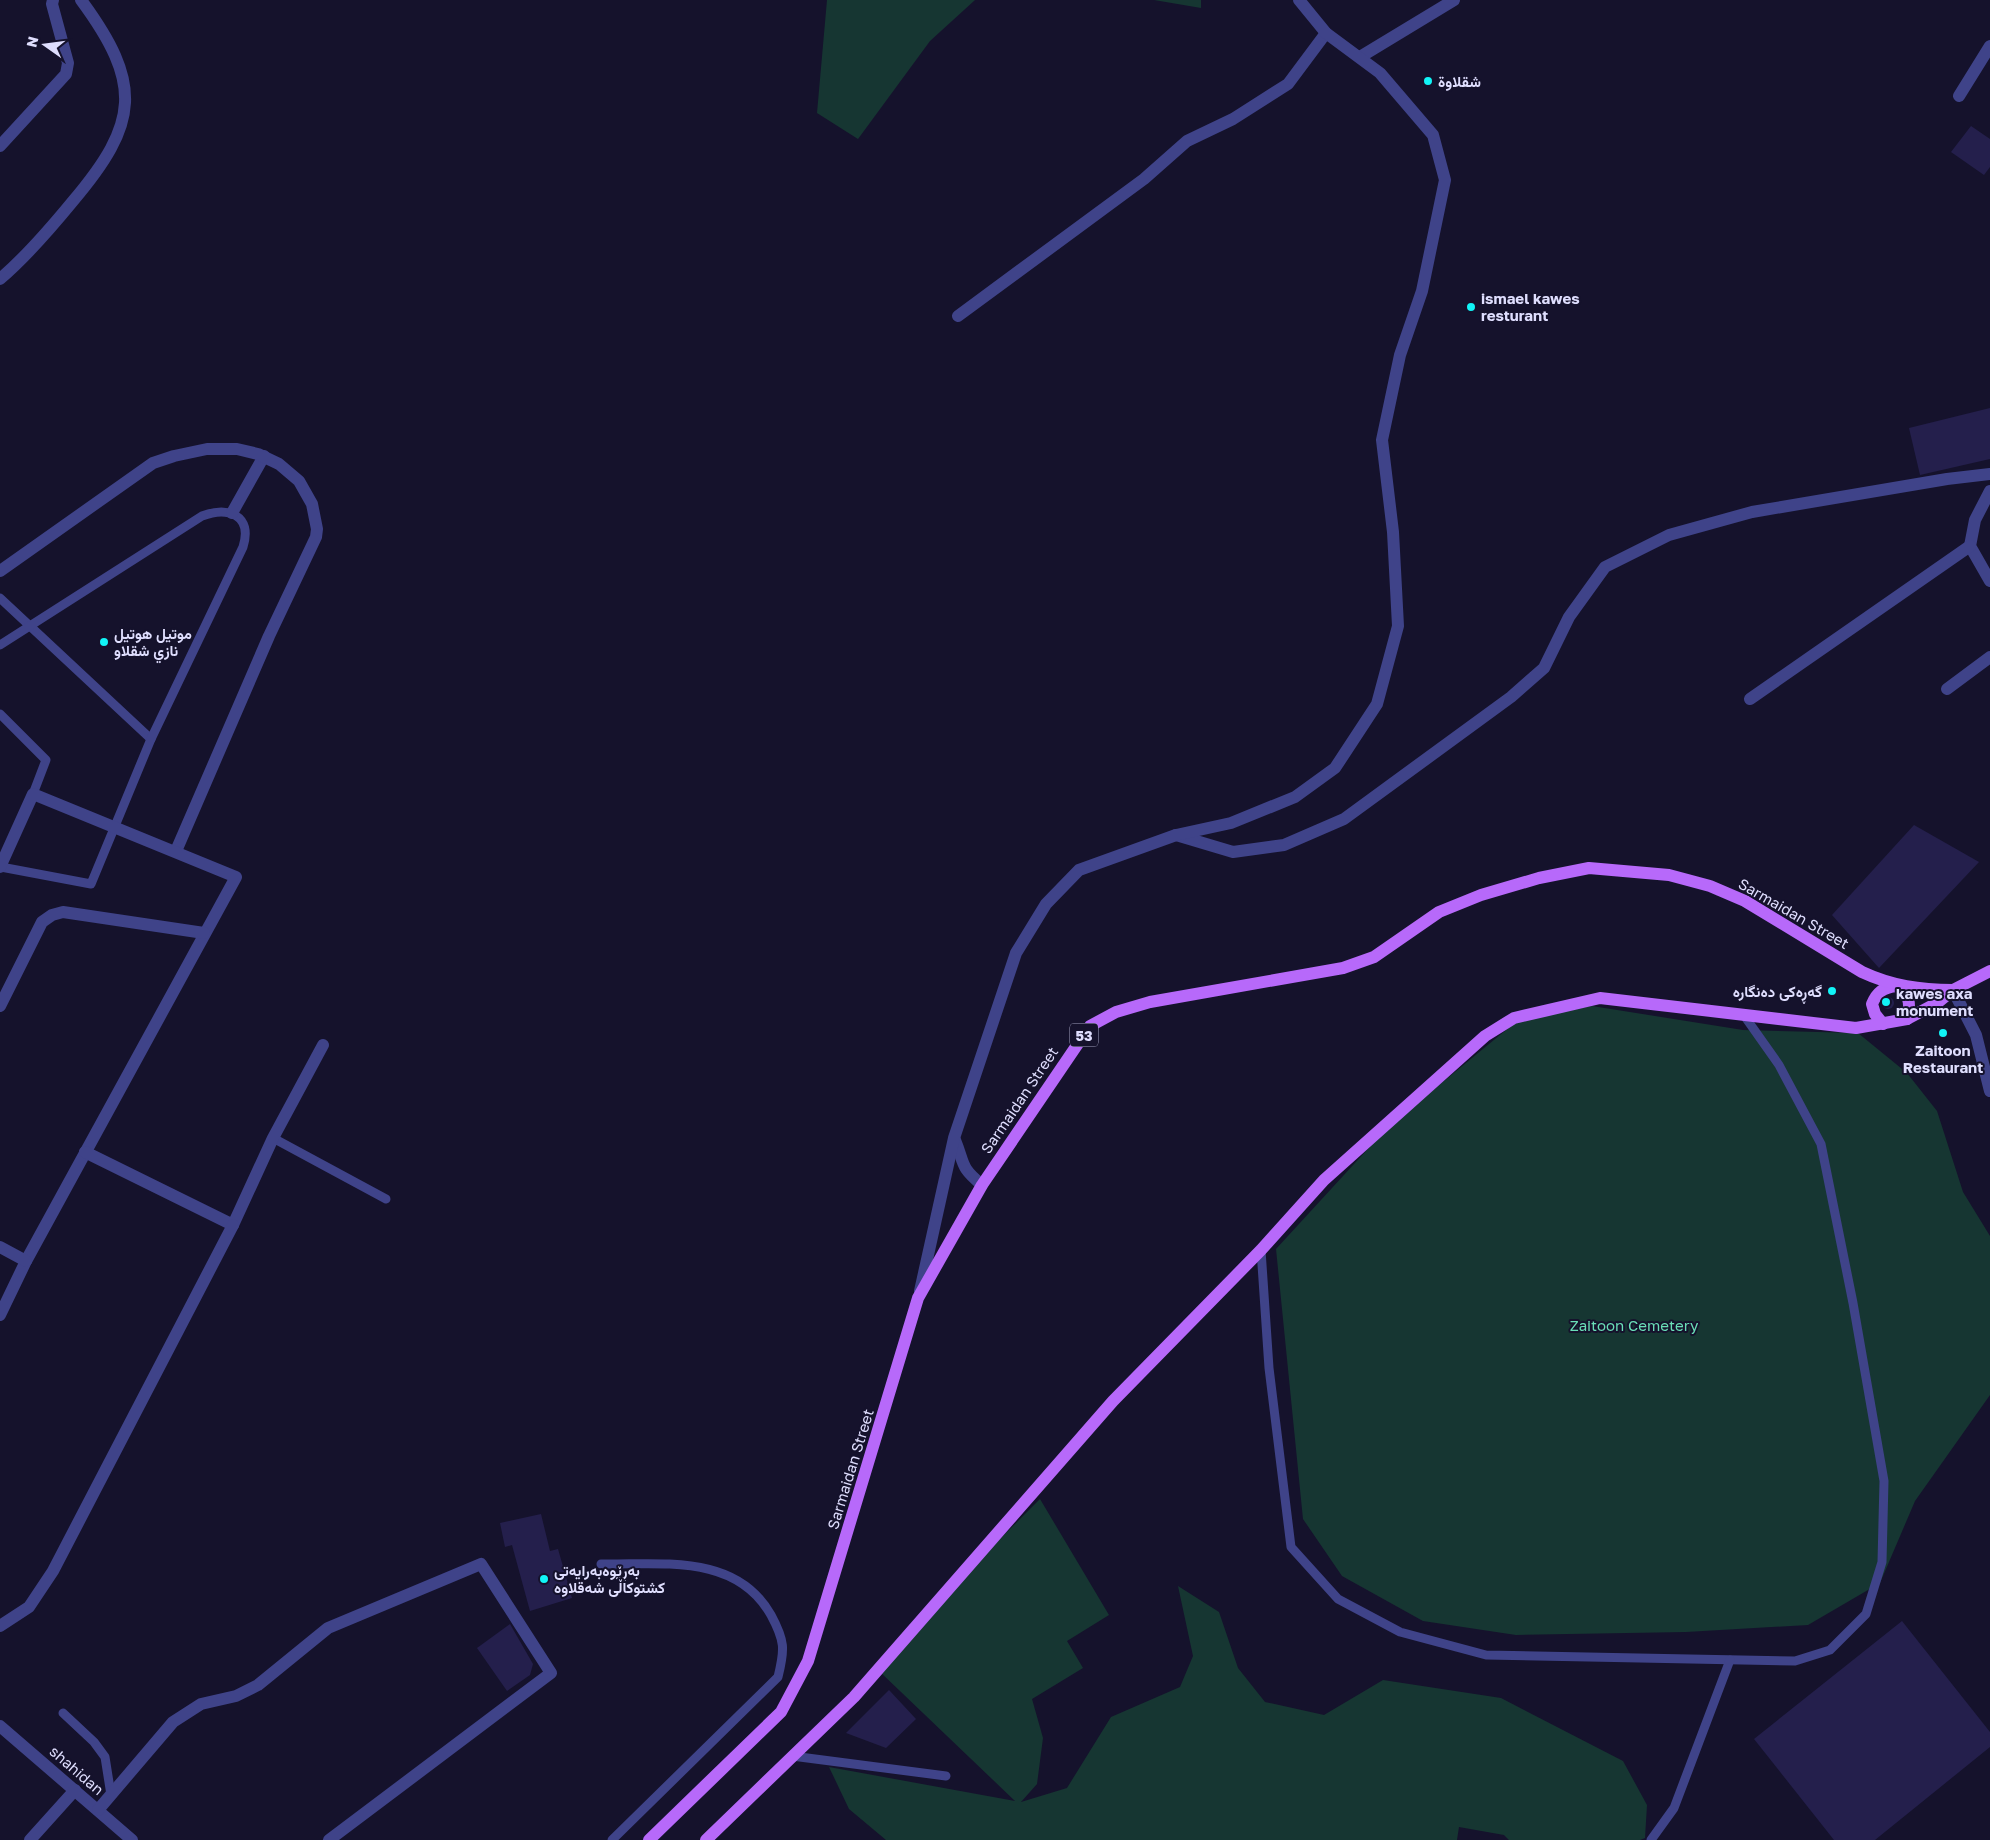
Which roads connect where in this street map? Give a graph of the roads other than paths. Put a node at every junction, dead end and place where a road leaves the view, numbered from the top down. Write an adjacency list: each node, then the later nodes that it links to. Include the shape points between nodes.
1 (53, 0): 9 (street, via 68,63 66,74)
2 (81, 0): 10 (street, via 116,52 126,88 124,120 113,148 84,188 30,252)
3 (1299, 0): 5 (street)
4 (1454, 0): 7 (street)
5 (1326, 33): 7 (street); 11 (street, via 1288,84 1233,119 1187,141 1144,179)
6 (1990, 46): 8 (street)
7 (1360, 57): 29 (street, via 1380,73 1433,135 1445,180 1422,291 1400,355 1382,440 1393,532 1398,626 1377,704 1335,768 1295,797 1231,823)
8 (1959, 96)
9 (0, 146)
10 (0, 279)
11 (958, 316)
12 (264, 456): 15 (street); 17 (street, via 237,449 207,449 153,463); 30 (street, via 286,469 304,488 314,512 316,537 269,636)
13 (1990, 474): 29 (street, via 1752,512 1669,535 1605,567 1570,617 1544,668 1512,697 1344,819 1284,845 1233,852)
14 (1990, 491): 16 (street, via 1975,520)
15 (232, 513): 20 (lane, via 221,511 202,516); 26 (lane, via 243,524 243,547)
16 (1970, 546): 18 (street); 24 (street)
17 (0, 571)
18 (1990, 581)
19 (0, 598): 20 (lane)
20 (31, 625): 21 (lane); 26 (lane)
21 (0, 645)
22 (1990, 658): 23 (street)
23 (1946, 689)
24 (1750, 699)
25 (0, 714): 27 (lane, via 46,760)
26 (151, 739): 28 (lane)
27 (33, 794): 28 (street); 31 (street)
28 (113, 828): 30 (street); 31 (lane, via 91,884)
29 (1176, 835): 43 (street, via 1079,870 1046,904 1016,953)
30 (176, 851): 32 (street, via 236,877)
31 (0, 867)
32 (204, 933): 36 (street, via 63,912 52,915 42,922); 44 (street)
33 (1990, 971): 35 (main road, 53)
34 (1894, 985): 35 (main road, Sarmaidan Street / 53, via 1923,990); 38 (main road, via 1905,992 1911,1003); 39 (main road, via 1876,994 1872,1004); 45 (main road, Sarmaidan Street / 53, via 1862,972 1746,901 1710,886 1669,875 1589,868 1539,878 1481,895 1439,912 1374,956 1343,968 1150,1002 1099,1021 1090,1026 1073,1048)
35 (1953, 990): 38 (main road); 41 (street, via 1976,1035)
36 (0, 1006)
37 (1743, 1014): 39 (main road, via 1856,1028); 49 (main road, via 1600,998 1514,1018 1485,1036 1324,1180); 55 (lane, via 1779,1065 1822,1144 1884,1481 1882,1562 1866,1614 1830,1650 1795,1661)
38 (1907, 1019): 39 (main road)
39 (1883, 1024)
40 (323, 1045): 42 (street)
41 (1990, 1091)
42 (273, 1138): 46 (lane); 47 (street)
43 (954, 1138): 45 (street, via 961,1163); 51 (street)
44 (85, 1152): 47 (street); 50 (street)
45 (982, 1185): 51 (main road, Sarmaidan Street / 53)
46 (386, 1199)
47 (233, 1226): 54 (street, via 53,1572 29,1607)
48 (0, 1247): 50 (street)
49 (1261, 1250): 55 (lane, via 1269,1368 1291,1547 1338,1599 1400,1632 1486,1654); 58 (main road, via 1113,1401 854,1697)
50 (26, 1261): 52 (street)
51 (918, 1298): 67 (main road, Sarmaidan Street / 53, via 808,1661 781,1712)
52 (0, 1315)
53 (601, 1564): 66 (lane, via 690,1565 723,1572 762,1599 779,1629 784,1651 778,1677)
54 (0, 1626)
55 (1730, 1660): 69 (lane, via 1674,1808)
56 (63, 1713): 61 (lane, via 105,1757)
57 (0, 1726): 60 (street, shahidan)
58 (792, 1756): 59 (lane); 68 (main road)
59 (946, 1776)
60 (75, 1790): 62 (street, shahidan); 63 (street)
61 (110, 1795): 62 (street); 65 (street, via 173,1722 186,1712 201,1704 236,1696 258,1685 328,1628 481,1564 551,1673)
62 (98, 1810): 64 (street, shahidan)
63 (30, 1840)
64 (132, 1840)
65 (329, 1840)
66 (612, 1840)
67 (649, 1840)
68 (706, 1840)
69 (1651, 1840)

